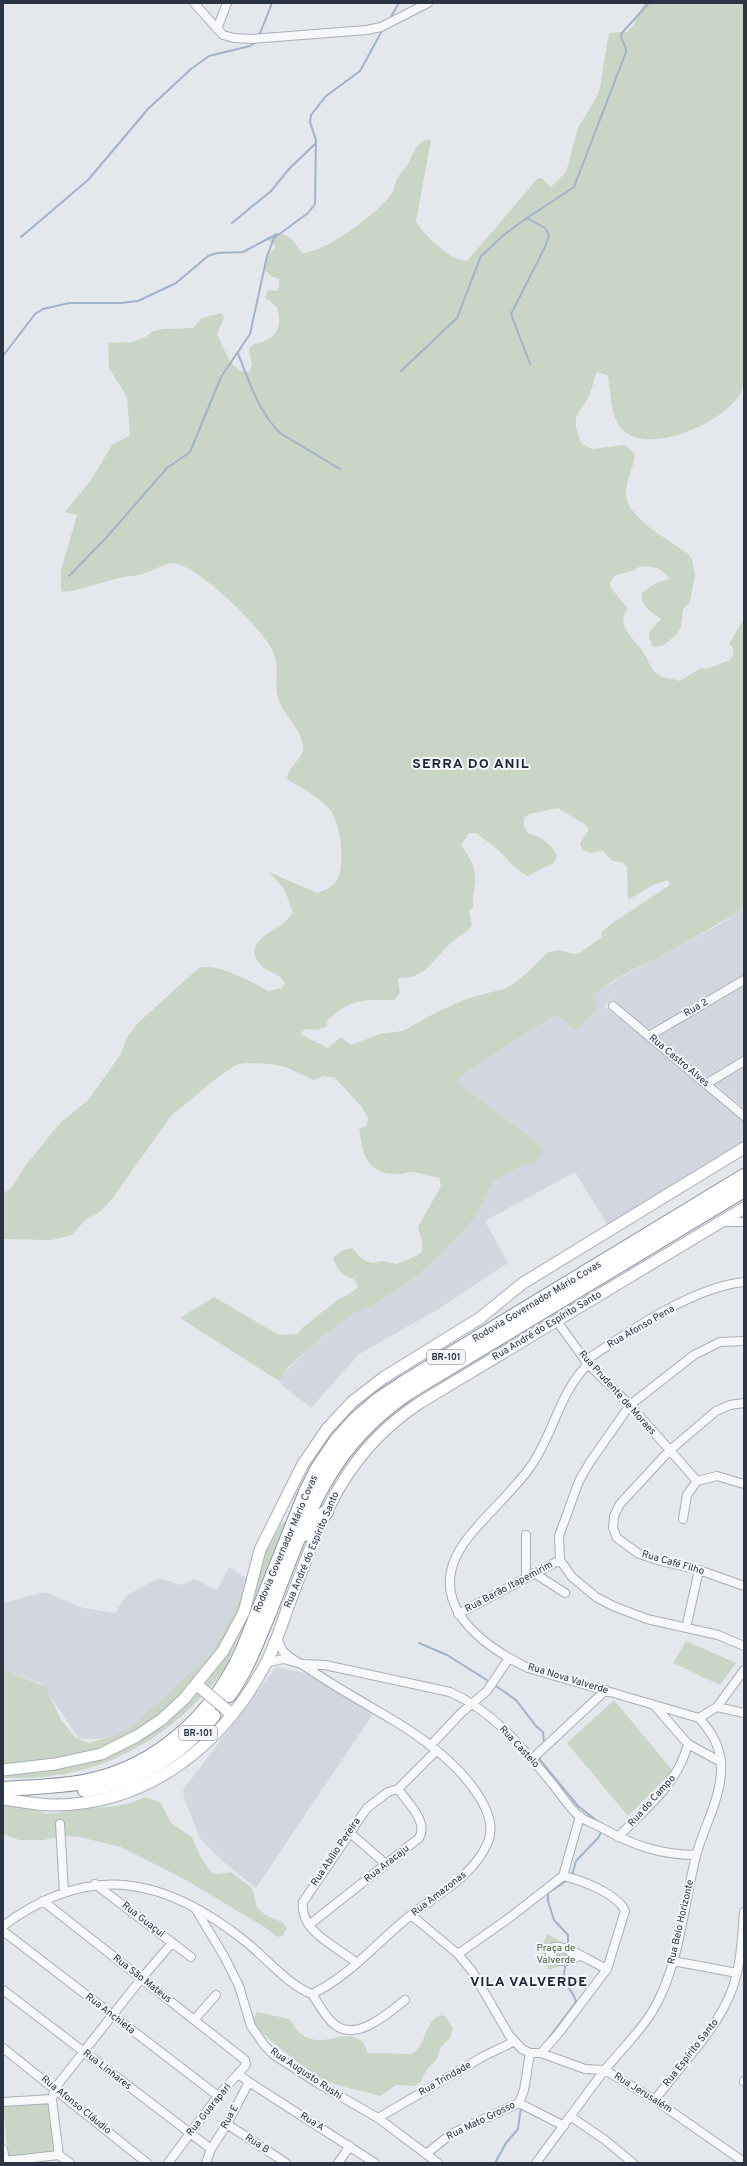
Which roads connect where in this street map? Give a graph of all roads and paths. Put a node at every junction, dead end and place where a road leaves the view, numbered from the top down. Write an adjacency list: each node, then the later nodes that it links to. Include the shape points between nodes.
1 (194, 3): 4 (street)
2 (227, 3): 4 (street)
3 (428, 3): 4 (street, via 381,27 339,34 252,40 230,38)
4 (217, 29)
5 (744, 980): 7 (street, Rua 2)
6 (613, 1006): 7 (street, Rua Castro Alves)
7 (649, 1036): 9 (street, Rua Castro Alves)
8 (744, 1061): 9 (street)
9 (706, 1084): 10 (street, Rua Castro Alves)
10 (744, 1116)
11 (744, 1148): 44 (street, Rodovia Governador Mário Covas, via 522,1283 475,1322 383,1378 352,1402 327,1429 303,1464 260,1550 244,1612 223,1651)
12 (744, 1176): 57 (highway, Rodovia Governador Mário Covas / BR-101, via 405,1382 378,1400 356,1420 333,1445 312,1480 230,1677 206,1710 177,1738 134,1765 90,1781)
13 (744, 1190): 29 (highway, Rodovia Governador Mário Covas / BR-101, via 410,1392 388,1408 358,1435 333,1467 319,1490)
14 (744, 1208): 15 (street, Rua André do Espírito Santo)
15 (720, 1222): 16 (street); 18 (street, Rua André do Espírito Santo)
16 (744, 1222)
17 (744, 1282): 20 (street, Rua Afonso Pena, via 719,1288 660,1313)
18 (556, 1320): 20 (street, Rua Prudente de Moraes); 26 (street, Rua André do Espírito Santo, via 395,1420 354,1462)
19 (744, 1341): 22 (street, via 720,1342 694,1355)
20 (587, 1362): 22 (street, Rua Prudente de Moraes); 36 (street, Rua Nova Valverde, via 569,1387 540,1452 530,1468 467,1538 458,1553 449,1587)
21 (744, 1403): 23 (street, Rua Café Filho, via 716,1411)
22 (630, 1406): 23 (street, Rua Prudente de Moraes); 30 (street, via 579,1481 559,1536)
23 (669, 1451): 24 (street, Rua Prudente de Moraes); 31 (street, Rua Café Filho, via 620,1504 614,1516 613,1528 617,1538 640,1554)
24 (697, 1481): 25 (street, via 717,1476); 27 (street, via 687,1495)
25 (744, 1484)
26 (326, 1512): 29 (highway); 38 (street, Rua André do Espírito Santo)
27 (683, 1519)
28 (526, 1535): 33 (street)
29 (298, 1541): 59 (highway, Rodovia Governador Mário Covas / BR-101, via 242,1675 218,1710 188,1742 152,1767 104,1786 67,1793)
30 (560, 1560): 32 (street, Rua Barão Itapemirim); 37 (street, via 572,1577 596,1597 647,1619)
31 (699, 1570): 34 (street, Rua Café Filho); 37 (street)
32 (534, 1573): 33 (street, Rua Barão Itapemirim); 35 (street)
33 (526, 1577): 36 (street, Rua Barão Itapemirim)
34 (744, 1586)
35 (566, 1593)
36 (458, 1614): 40 (street, Rua Nova Valverde, via 472,1630)
37 (686, 1628): 39 (street, via 718,1635)
38 (277, 1638): 41 (street, Rua André do Espírito Santo); 42 (street, Rua Amazonas, via 284,1651)
39 (744, 1646)
40 (509, 1658): 45 (street, Rua Nova Valverde, via 528,1668); 46 (street, Rua Abílio Pereira, via 490,1687)
41 (266, 1663): 42 (street, Rua Amazonas, via 283,1659); 49 (street, Rua André do Espírito Santo, via 257,1680)
42 (302, 1664): 46 (street, Rua Castelo, via 325,1665 450,1692); 53 (street, Rua Amazonas)
43 (744, 1670): 48 (street)
44 (199, 1687): 49 (street, bridge); 56 (street, Rodovia Governador Mário Covas, via 161,1720 137,1736 101,1754 55,1764 17,1766)
45 (606, 1690): 47 (street, Rua Nova Valverde); 54 (street)
46 (474, 1704): 53 (street, Rua Abílio Pereira, via 461,1713); 54 (street, Rua Castelo, via 506,1730)
47 (654, 1705): 51 (street, Rua Nova Valverde); 52 (street)
48 (717, 1707): 50 (street); 51 (street)
49 (230, 1712): 59 (street, Rua André do Espírito Santo, via 212,1737 186,1760 163,1776 131,1792 64,1805 42,1805)
50 (744, 1713)
51 (699, 1718): 55 (street, Rua Belo Horizonte, via 715,1738)
52 (688, 1744): 55 (street); 63 (street, Rua do Campo, via 673,1780)
53 (433, 1749): 58 (street, Rua Abílio Pereira); 72 (street, Rua Amazonas, via 450,1761 475,1789 489,1816 490,1829 488,1842 472,1867 450,1888)
54 (532, 1759): 60 (street, Rua Castelo)
55 (721, 1762): 64 (street, Rua Belo Horizonte, via 717,1796)
56 (3, 1770)
57 (3, 1789)
58 (398, 1789): 62 (street, Rua Abílio Pereira, via 388,1792 372,1804); 65 (street, Rua Aracaju, via 421,1822 421,1834)
59 (3, 1798)
60 (580, 1816): 63 (street, Rua Castelo); 66 (street)
61 (60, 1824): 68 (street)
62 (349, 1832): 65 (street); 73 (street, Rua Abílio Pereira, via 303,1902 302,1910)
63 (618, 1837): 64 (street, Rua Castelo, via 666,1854)
64 (696, 1855): 80 (street, Rua Belo Horizonte)
65 (386, 1864): 73 (street, Rua Aracaju)
66 (563, 1876): 77 (street); 82 (street, via 604,1893 625,1911)
67 (95, 1884): 68 (street); 70 (street, via 124,1883 148,1889); 76 (street, Rua Guaçui)
68 (64, 1892): 69 (street)
69 (43, 1901): 74 (street); 84 (street, Rua São Mateus)
70 (194, 1908): 86 (street, via 212,1917 244,1940 295,1985); 107 (street, Rua Augusto Rushi, via 224,1956 239,1986 250,2026 265,2046 274,2055 319,2084)
71 (744, 1912): 83 (street, Rua Espírito Santo, via 742,1948)
72 (411, 1915): 77 (street); 81 (street, Rua Amazonas)
73 (309, 1925): 81 (street, Rua Abílio Pereira, via 326,1942)
74 (3, 1926)
75 (3, 1931): 89 (street, Rua Anchieta)
76 (172, 1943): 79 (street, Rua Guaçui); 84 (street)
77 (458, 1954): 91 (street, via 472,1971)
78 (580, 1956): 82 (street)
79 (191, 1957)
80 (673, 1961): 83 (street); 97 (street, Rua Belo Horizonte, via 652,2012)
81 (356, 1962): 86 (street, Rua Amazonas, via 332,1983)
82 (607, 1969): 95 (street)
83 (737, 1973): 103 (street, Rua Espírito Santo, via 724,2008 710,2030)
84 (141, 1979): 89 (street); 90 (street, Rua São Mateus)
85 (3, 1990): 93 (street, Rua Linhares)
86 (312, 1994): 88 (street, via 334,2024 346,2030 379,2020)
87 (216, 1995): 90 (street)
88 (405, 2000)
89 (113, 2016): 93 (street); 101 (street, Rua Anchieta)
90 (194, 2020): 96 (street, Rua São Mateus)
91 (513, 2042): 94 (street); 107 (street, Rua Trindade, via 484,2056)
92 (3, 2048): 100 (street, Rua Afonso Cláudio)
93 (84, 2052): 100 (street); 110 (street, Rua Linhares)
94 (530, 2053): 95 (street, Rua Jerusalém); 105 (street, Rua Mato Grosso, via 524,2090)
95 (541, 2053): 97 (street, Rua Jerusalém, via 585,2069)
96 (242, 2057): 98 (street, Rua Guarapari, via 246,2065)
97 (605, 2070): 103 (street, Rua Jerusalém); 106 (street, Rua Belo Horizonte)
98 (238, 2074): 99 (street); 101 (street, Rua Guarapari)
99 (249, 2082): 108 (street, Rua E); 111 (street, Rua A)
100 (55, 2088): 102 (street); 119 (street, Rua Afonso Cláudio)
101 (218, 2096): 110 (street, Rua Guarapari)
102 (52, 2099): 104 (street); 115 (street)
103 (655, 2100): 117 (street, Rua Jerusalém)
104 (3, 2102)
105 (519, 2103): 109 (street); 114 (street, Rua Mato Grosso, via 451,2134)
106 (570, 2116): 109 (street, Rua Belo Horizonte); 127 (street)
107 (378, 2118): 114 (street, Rua Augusto Rushi)
108 (227, 2124): 113 (street, Rua E); 122 (street, Rua B)
109 (564, 2126): 126 (street, Rua Belo Horizonte)
110 (190, 2134): 113 (street, Rua Linhares); 120 (street, Rua Guarapari)
111 (350, 2146): 123 (street); 124 (street, Rua A)
112 (3, 2149): 116 (street)
113 (211, 2149): 121 (street, Rua E)
114 (426, 2154): 125 (street, Rua Augusto Rushi)
115 (59, 2155): 116 (street); 118 (street)
116 (4, 2162)
117 (744, 2162)
118 (70, 2163)
119 (147, 2163)
120 (168, 2163)
121 (206, 2163)
122 (286, 2163)
123 (338, 2163)
124 (375, 2163)
125 (438, 2163)
126 (536, 2163)
127 (633, 2163)

